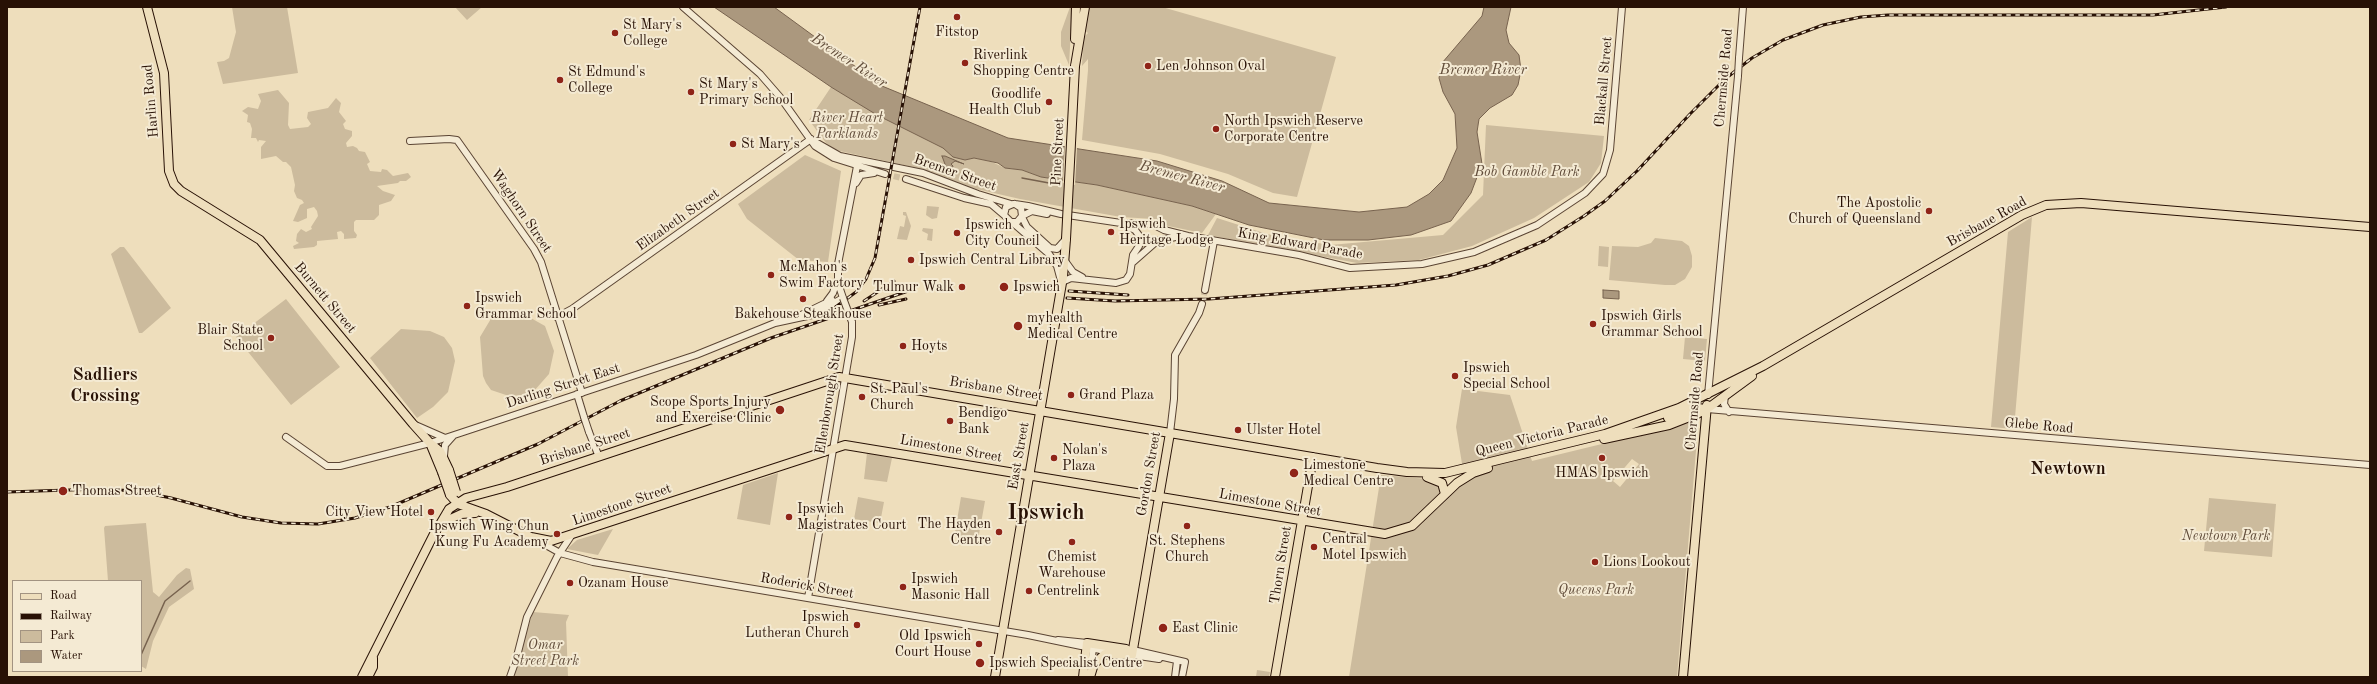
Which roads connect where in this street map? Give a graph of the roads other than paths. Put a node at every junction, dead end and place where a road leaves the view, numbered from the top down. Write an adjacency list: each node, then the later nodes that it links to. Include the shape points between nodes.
1 (147, 7): 14 (main road, Harlin Road, via 164,73 169,171 174,184)
2 (683, 7): 8 (street, via 760,74)
3 (1076, 7): 7 (main road, Pine Street)
4 (1085, 7): 7 (main road, Pine Street)
5 (1622, 7): 10 (street, Blackall Street)
6 (1743, 7): 44 (street, Chermside Road, bridge)
7 (1076, 66): 27 (main road, Pine Street, bridge)
8 (811, 139): 11 (street, Bremer Street); 39 (street, Elizabeth Street, via 572,309)
9 (410, 141): 39 (street, Waghorn Street, via 451,139 459,142 534,249 541,262)
10 (1608, 158): 28 (street, King Edward Parade, via 1605,170 1597,183 1562,210 1517,235 1449,259 1409,265 1350,268 1299,255)
11 (856, 163): 12 (street, Bremer Street); 15 (street, Ellenborough Street); 16 (street, Bremer Street, via 923,172 990,198)
12 (885, 174): 15 (street, Ellenborough Street, via 869,172 861,175)
13 (906, 179): 18 (street, Bremer Street, via 991,204)
14 (181, 191): 51 (main road, Burnett Street, via 260,240)
15 (850, 195): 32 (street, Ellenborough Street)
16 (1014, 204): 17 (street, Bremer Street); 18 (street, via 1005,208); 19 (street, via 1021,208)
17 (1061, 214): 19 (street, Bremer Street, via 1050,215 1032,211); 21 (street, Bremer Street)
18 (1004, 215): 20 (street)
19 (1022, 216): 20 (street, via 1019,221); 27 (street, via 1027,227 1050,248 1057,249)
20 (1013, 223): 34 (street, via 1049,254 1057,266)
21 (1121, 223): 22 (street, Bremer Street); 26 (street, Bremer Street, via 1135,230)
22 (1146, 225): 23 (street, Bremer Street, via 1152,224); 26 (street, via 1140,229)
23 (1157, 227): 25 (street, Bremer Street); 29 (street, via 1159,236)
24 (2370, 227): 41 (main road, Brisbane Road, via 2081,203 2046,205 2022,215)
25 (1188, 236): 28 (street, Bremer Street); 29 (street, Bremer Street, via 1170,237)
26 (1140, 237): 29 (street, Bremer Street, via 1144,242); 31 (street)
27 (1066, 239): 30 (main road, East Street)
28 (1214, 241): 35 (street)
29 (1154, 242): 31 (street)
30 (1064, 260): 33 (street, via 1072,272); 34 (main road, East Street)
31 (1132, 263): 33 (street, via 1130,276 1122,282)
32 (838, 275): 36 (street, Ellenborough Street); 37 (street, Darling Street East, via 833,294)
33 (1084, 278): 34 (street, via 1067,278)
34 (1062, 283): 47 (main road, East Street)
35 (1205, 290)
36 (842, 298): 37 (street, Darling Street East); 40 (street, Darling Street East, via 808,317); 42 (street, Ellenborough Street, bridge, via 852,322)
37 (822, 304): 40 (street, Darling Street East)
38 (1202, 304): 53 (street, Gordon Street, via 1175,355)
39 (557, 317): 43 (street, Waghorn Street)
40 (796, 318): 43 (street, Darling Street East, via 777,322 696,355)
41 (1764, 366): 44 (main road, Brisbane Road); 45 (main road, Brisbane Road)
42 (845, 378): 47 (main road, Brisbane Street); 58 (street, Ellenborough Street); 60 (main road, Brisbane Street, via 839,377 823,382)
43 (579, 394): 54 (street, Darling Street East); 60 (street, Waghorn Street, bridge)
44 (1708, 395): 46 (main road, Chermside Road); 50 (main road, Queen Victoria Parade)
45 (1724, 396): 46 (main road, Brisbane Road); 48 (street, via 1724,404)
46 (1707, 409): 48 (street, Glebe Road); 49 (main road, Queen Victoria Parade); 50 (main road, via 1697,408 1670,417); 52 (main road, Chermside Road)
47 (1040, 410): 53 (main road, Brisbane Street); 66 (main road, East Street)
48 (1729, 412): 62 (street, Glebe Road)
49 (1687, 418): 52 (main road, via 1698,419); 69 (main road, Queen Victoria Parade, via 1669,425 1486,469 1468,476)
50 (1649, 420): 65 (main road, Queen Victoria Parade, via 1605,434 1452,472)
51 (413, 424): 56 (street); 57 (main road, Burnett Street)
52 (1705, 428): 94 (main road, Chermside Road)
53 (1170, 433): 61 (main road, Brisbane Street); 70 (main road, Gordon Street)
54 (454, 435): 56 (street, Darling Street East); 59 (street, via 445,445)
55 (286, 437): 57 (street, Darling Street East, via 327,466 333,467)
56 (445, 438): 57 (street, Darling Street East)
57 (430, 443): 59 (main road, Burnett Street); 64 (main road, Burnett Street)
58 (833, 448): 66 (main road, Limestone Street, via 854,445); 76 (main road, Limestone Street); 79 (street, Ellenborough Street)
59 (444, 456): 64 (main road, Burnett Street)
60 (598, 457): 67 (main road, Brisbane Street)
61 (1313, 457): 63 (main road, Brisbane Street); 74 (main road, Thorn Street)
62 (2370, 466)
63 (1377, 468): 65 (main road, Queen Victoria Parade)
64 (446, 471): 68 (main road, Burnett Street, bridge)
65 (1407, 472): 69 (main road, via 1438,480 1444,485)
66 (1029, 475): 70 (main road, Limestone Street); 80 (main road, East Street)
67 (488, 492): 71 (main road, Brisbane Street); 72 (main road, via 480,502 480,507)
68 (451, 493): 71 (main road, Burnett Street); 75 (main road)
69 (1445, 494): 74 (main road, Limestone Street, via 1417,522 1390,534 1375,534)
70 (1159, 497): 74 (main road, Limestone Street); 83 (main road, Gordon Street)
71 (458, 503): 72 (main road, Limestone Street); 73 (main road); 75 (main road, via 447,512)
72 (486, 514): 73 (main road, via 464,513); 77 (main road, Limestone Street)
73 (446, 521): 75 (main road)
74 (1302, 522): 93 (main road, Thorn Street)
75 (435, 534): 84 (main road)
76 (571, 536): 77 (main road, Limestone Street, via 551,541); 78 (street)
77 (535, 539): 78 (street, Roderick Street)
78 (560, 553): 79 (street, Roderick Street, via 602,563); 90 (street, via 525,621)
79 (808, 598): 80 (street, Roderick Street)
80 (1003, 631): 81 (street, Roderick Street); 86 (main road, East Street)
81 (1090, 646): 82 (street, Roderick Street); 83 (main road, Roderick Street); 87 (main road)
82 (1118, 653): 83 (main road, Roderick Street); 87 (main road, via 1105,654)
83 (1132, 653): 85 (street, Roderick Street, via 1157,660 1161,658)
84 (373, 658): 88 (main road); 89 (main road, via 373,666)
85 (1178, 661): 91 (street); 92 (street, Roderick Street, via 1184,662)
86 (996, 676)
87 (1088, 676)
88 (362, 677)
89 (368, 677)
90 (510, 677)
91 (1175, 677)
92 (1182, 677)
93 (1276, 677)
94 (1683, 677)

